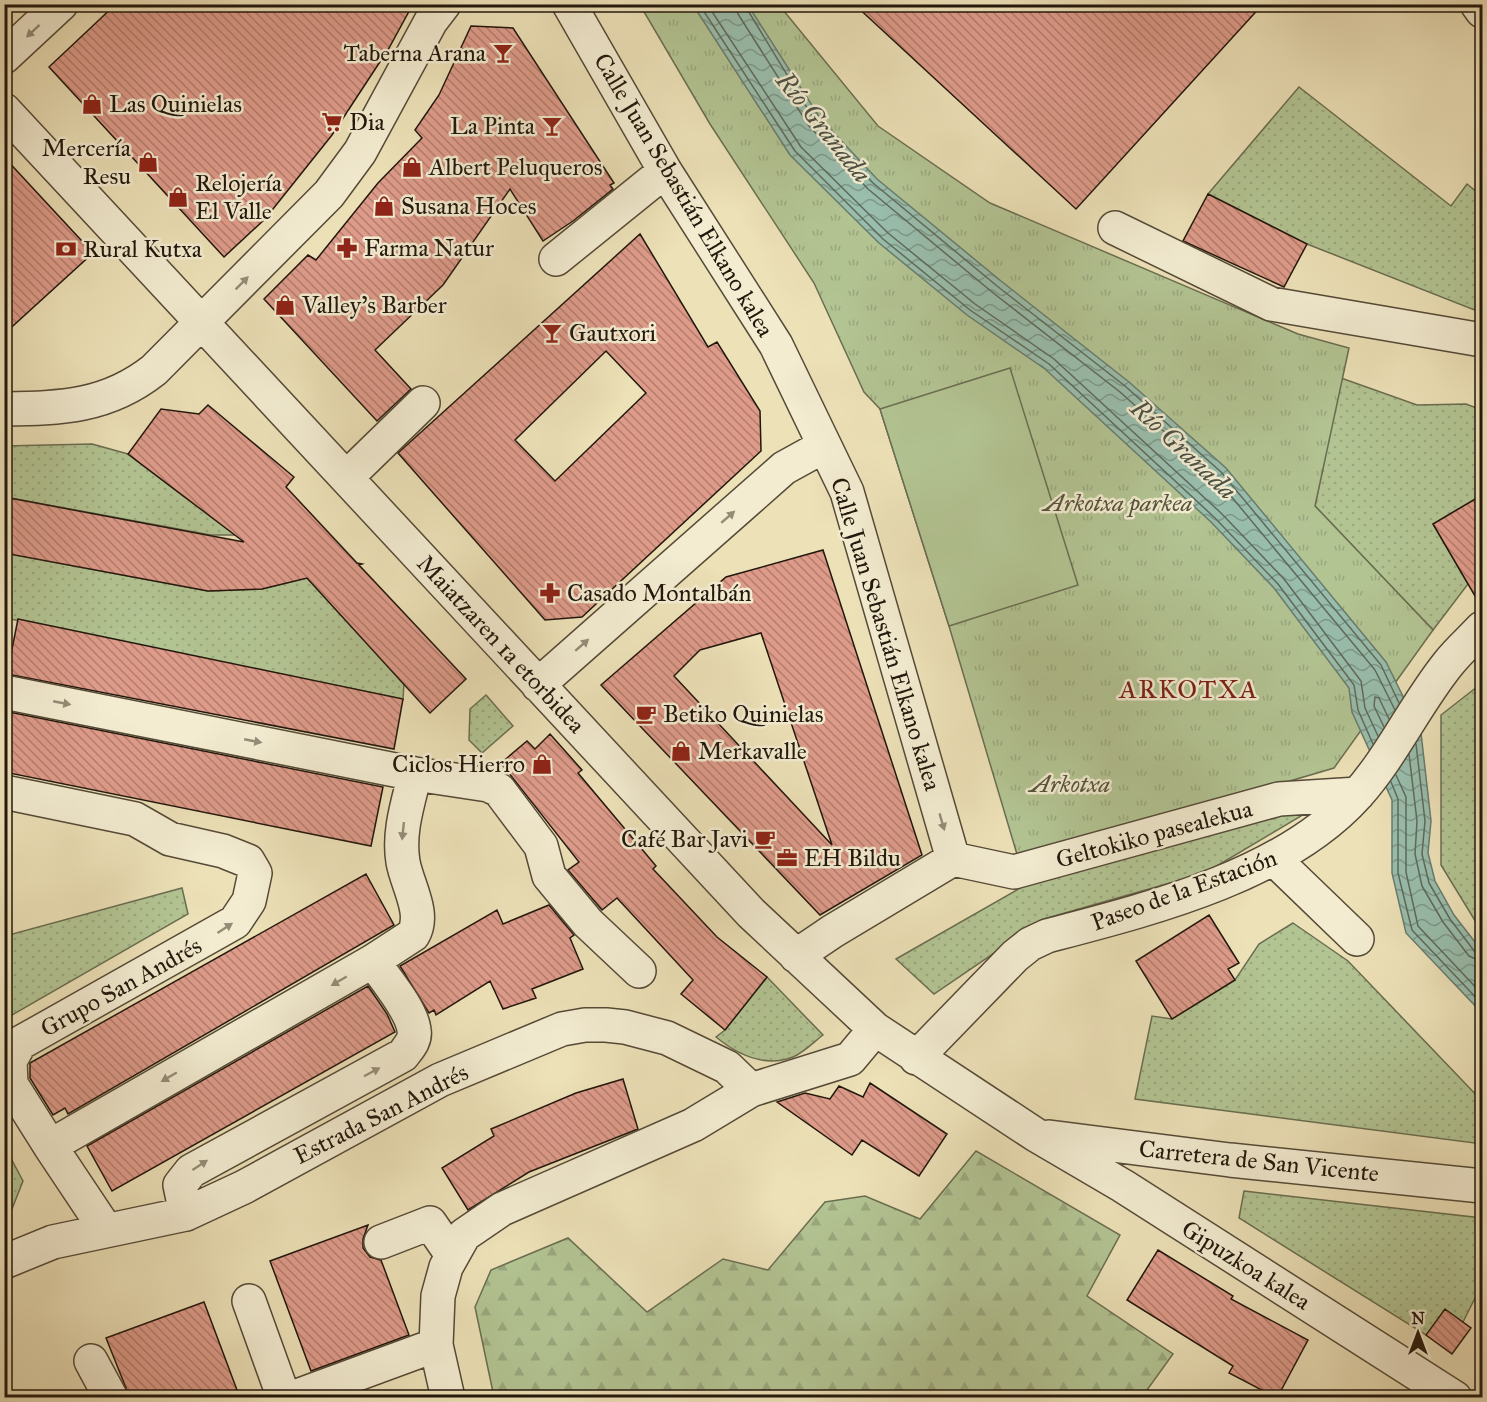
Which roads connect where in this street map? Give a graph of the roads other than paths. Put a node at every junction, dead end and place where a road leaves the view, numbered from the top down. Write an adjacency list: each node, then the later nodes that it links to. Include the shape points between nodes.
1 (61, 4): 6 (street, one-way to 6)
2 (444, 4): 11 (street, one-way to 2, via 335,186 360,152)
3 (569, 4): 8 (street, Calle Juan Sebastián Elkano kalea)
4 (1477, 4): 5 (street)
5 (1482, 11)
6 (4, 57)
7 (4, 110): 11 (street, Maiatzaren 1a etorbidea)
8 (665, 171): 10 (street); 15 (street, Calle Juan Sebastián Elkano kalea, via 776,345)
9 (1115, 228): 12 (street, via 1271,304)
10 (556, 259)
11 (201, 324): 14 (street, via 154,370 108,398 60,408); 16 (street, Maiatzaren 1a etorbidea)
12 (1482, 340)
13 (423, 403): 16 (street)
14 (4, 409)
15 (824, 446): 18 (street, one-way to 15, via 784,468); 25 (street, Calle Juan Sebastián Elkano kalea, one-way to 25, via 847,492)
16 (347, 477): 18 (street, Maiatzaren 1a etorbidea)
17 (1482, 628): 22 (street, Paseo de la Estación, via 1448,663)
18 (538, 685): 28 (street, Maiatzaren 1a etorbidea)
19 (4, 692): 20 (street, one-way to 20)
20 (415, 774): 29 (street, one-way to 29, via 401,842 417,929 408,940); 30 (street, via 499,790 541,846 549,876 588,923)
21 (4, 792): 24 (street, Grupo San Andrés, via 135,819)
22 (1358, 794): 25 (street, Geltokiko pasealekua, via 1279,799 1014,872); 26 (street, Paseo de la Estación, via 1319,832)
23 (4, 815): 24 (street, Grupo San Andrés, via 129,840)
24 (171, 838): 35 (street, Grupo San Andrés, one-way to 24, via 11,1084 10,1061 20,1043 223,930 235,922 249,901 255,873 248,861)
25 (953, 859): 28 (street)
26 (1275, 860): 27 (street); 32 (street, Paseo de la Estación, via 1190,893 1030,944)
27 (1357, 939)
28 (796, 956): 31 (street, Maiatzaren 1a etorbidea)
29 (374, 961): 35 (street, one-way to 35); 37 (street, one-way to 29, via 180,1185 191,1171 403,1055 412,1043 415,1031 411,1017)
30 (639, 971)
31 (875, 1029): 32 (street, Maiatzaren 1a etorbidea); 33 (street, via 849,1059)
32 (916, 1058): 34 (street, Maiatzaren 1a etorbidea)
33 (751, 1090): 37 (street, Estrada San Andrés, via 727,1067 667,1038 606,1025 562,1029 440,1080 244,1187); 40 (street, via 693,1125 502,1209 464,1235)
34 (1036, 1135): 36 (street, Carretera de San Vicente); 49 (street, Gipuzkoa kalea, via 1123,1186)
35 (50, 1146): 38 (street, Grupo San Andrés)
36 (1482, 1186)
37 (186, 1214): 38 (street, Estrada San Andrés)
38 (106, 1230): 41 (street, Estrada San Andrés, via 53,1242)
39 (381, 1242): 40 (street, via 430,1223)
40 (452, 1255): 43 (street, via 438,1296)
41 (4, 1262)
42 (249, 1301): 46 (street)
43 (436, 1345): 47 (street); 48 (street)
44 (91, 1361): 45 (street)
45 (111, 1398)
46 (284, 1398)
47 (292, 1398)
48 (448, 1398)
49 (1455, 1398)

